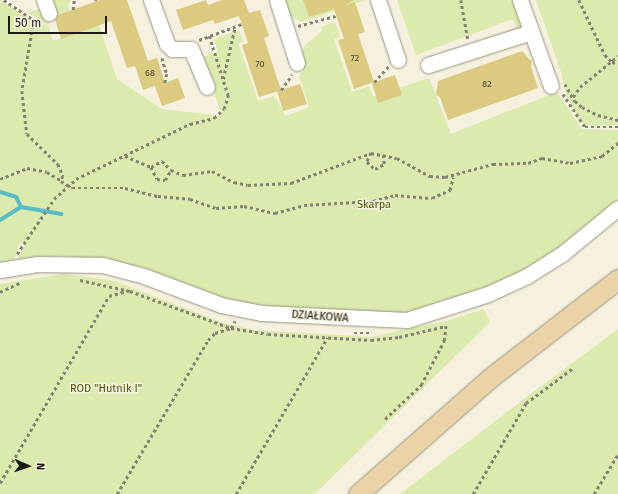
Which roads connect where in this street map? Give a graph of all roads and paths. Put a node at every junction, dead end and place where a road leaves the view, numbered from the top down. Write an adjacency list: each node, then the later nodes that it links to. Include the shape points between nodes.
1 (4, 0): 38 (path, via 34,20 22,91 22,118 26,134 58,164 63,176)
2 (74, 0): 9 (path)
3 (151, 0): 14 (street, via 167,44 172,49)
4 (378, 0): 17 (street)
5 (461, 0): 15 (path)
6 (520, 0): 13 (street)
7 (579, 0): 18 (path, via 603,51)
8 (279, 5): 10 (path, via 298,26); 19 (street)
9 (73, 10)
10 (336, 16)
11 (242, 24): 12 (path)
12 (235, 27): 14 (path, via 203,38); 22 (path)
13 (531, 32): 15 (street); 23 (street)
14 (186, 48): 24 (street, via 195,54)
15 (471, 52): 21 (street)
16 (618, 56): 18 (path)
17 (398, 60)
18 (612, 62): 20 (path); 26 (path, via 580,87)
19 (297, 63)
20 (618, 63)
21 (428, 65)
22 (223, 80)
23 (557, 82): 26 (path)
24 (207, 87)
25 (563, 96): 29 (path, via 585,127)
26 (573, 97): 28 (path, via 598,115)
27 (214, 118): 33 (path, via 190,124)
28 (618, 120)
29 (618, 127)
30 (618, 143): 36 (path, via 602,156 570,163 542,158 528,163 493,164)
31 (371, 153): 32 (path); 32 (path, via 367,162 375,169 384,164); 35 (path, via 325,172 283,184 241,184 212,171 188,175)
32 (383, 154): 36 (path, via 430,176)
33 (125, 156): 34 (path); 39 (path)
34 (151, 167): 35 (path, via 162,162); 35 (path, via 158,179 164,180)
35 (171, 170)
36 (453, 176): 39 (path, via 450,190 432,198 395,195 373,201 304,205 275,212 244,206 216,208 190,199 158,196 134,189 80,189)
37 (0, 178): 38 (path, via 27,168 47,172)
38 (61, 181): 39 (path)
39 (67, 185): 41 (path, via 19,248)
40 (618, 208): 47 (street, DZIAŁKOWA, via 562,254 527,276)
41 (16, 266): 42 (street, DZIAŁKOWA); 48 (street, DZIAŁKOWA, via 61,263 103,265)
42 (0, 270)
43 (618, 279): 59 (main road, via 490,378)
44 (130, 291): 56 (path, via 109,296)
45 (167, 299): 46 (path)
46 (174, 302)
47 (443, 309): 48 (street, DZIAŁKOWA, via 407,320 388,321 262,313); 54 (path, via 446,316 444,341 431,367 421,384)
48 (239, 318): 49 (path); 57 (path, via 231,328 215,333 208,340)
49 (227, 320)
50 (350, 333): 51 (path)
51 (371, 333)
52 (327, 338): 58 (path)
53 (573, 368): 60 (path, via 526,403)
54 (385, 419)
55 (618, 454): 61 (path)
56 (0, 484)
57 (117, 494)
58 (236, 494)
59 (358, 494)
60 (472, 494)
61 (594, 494)

